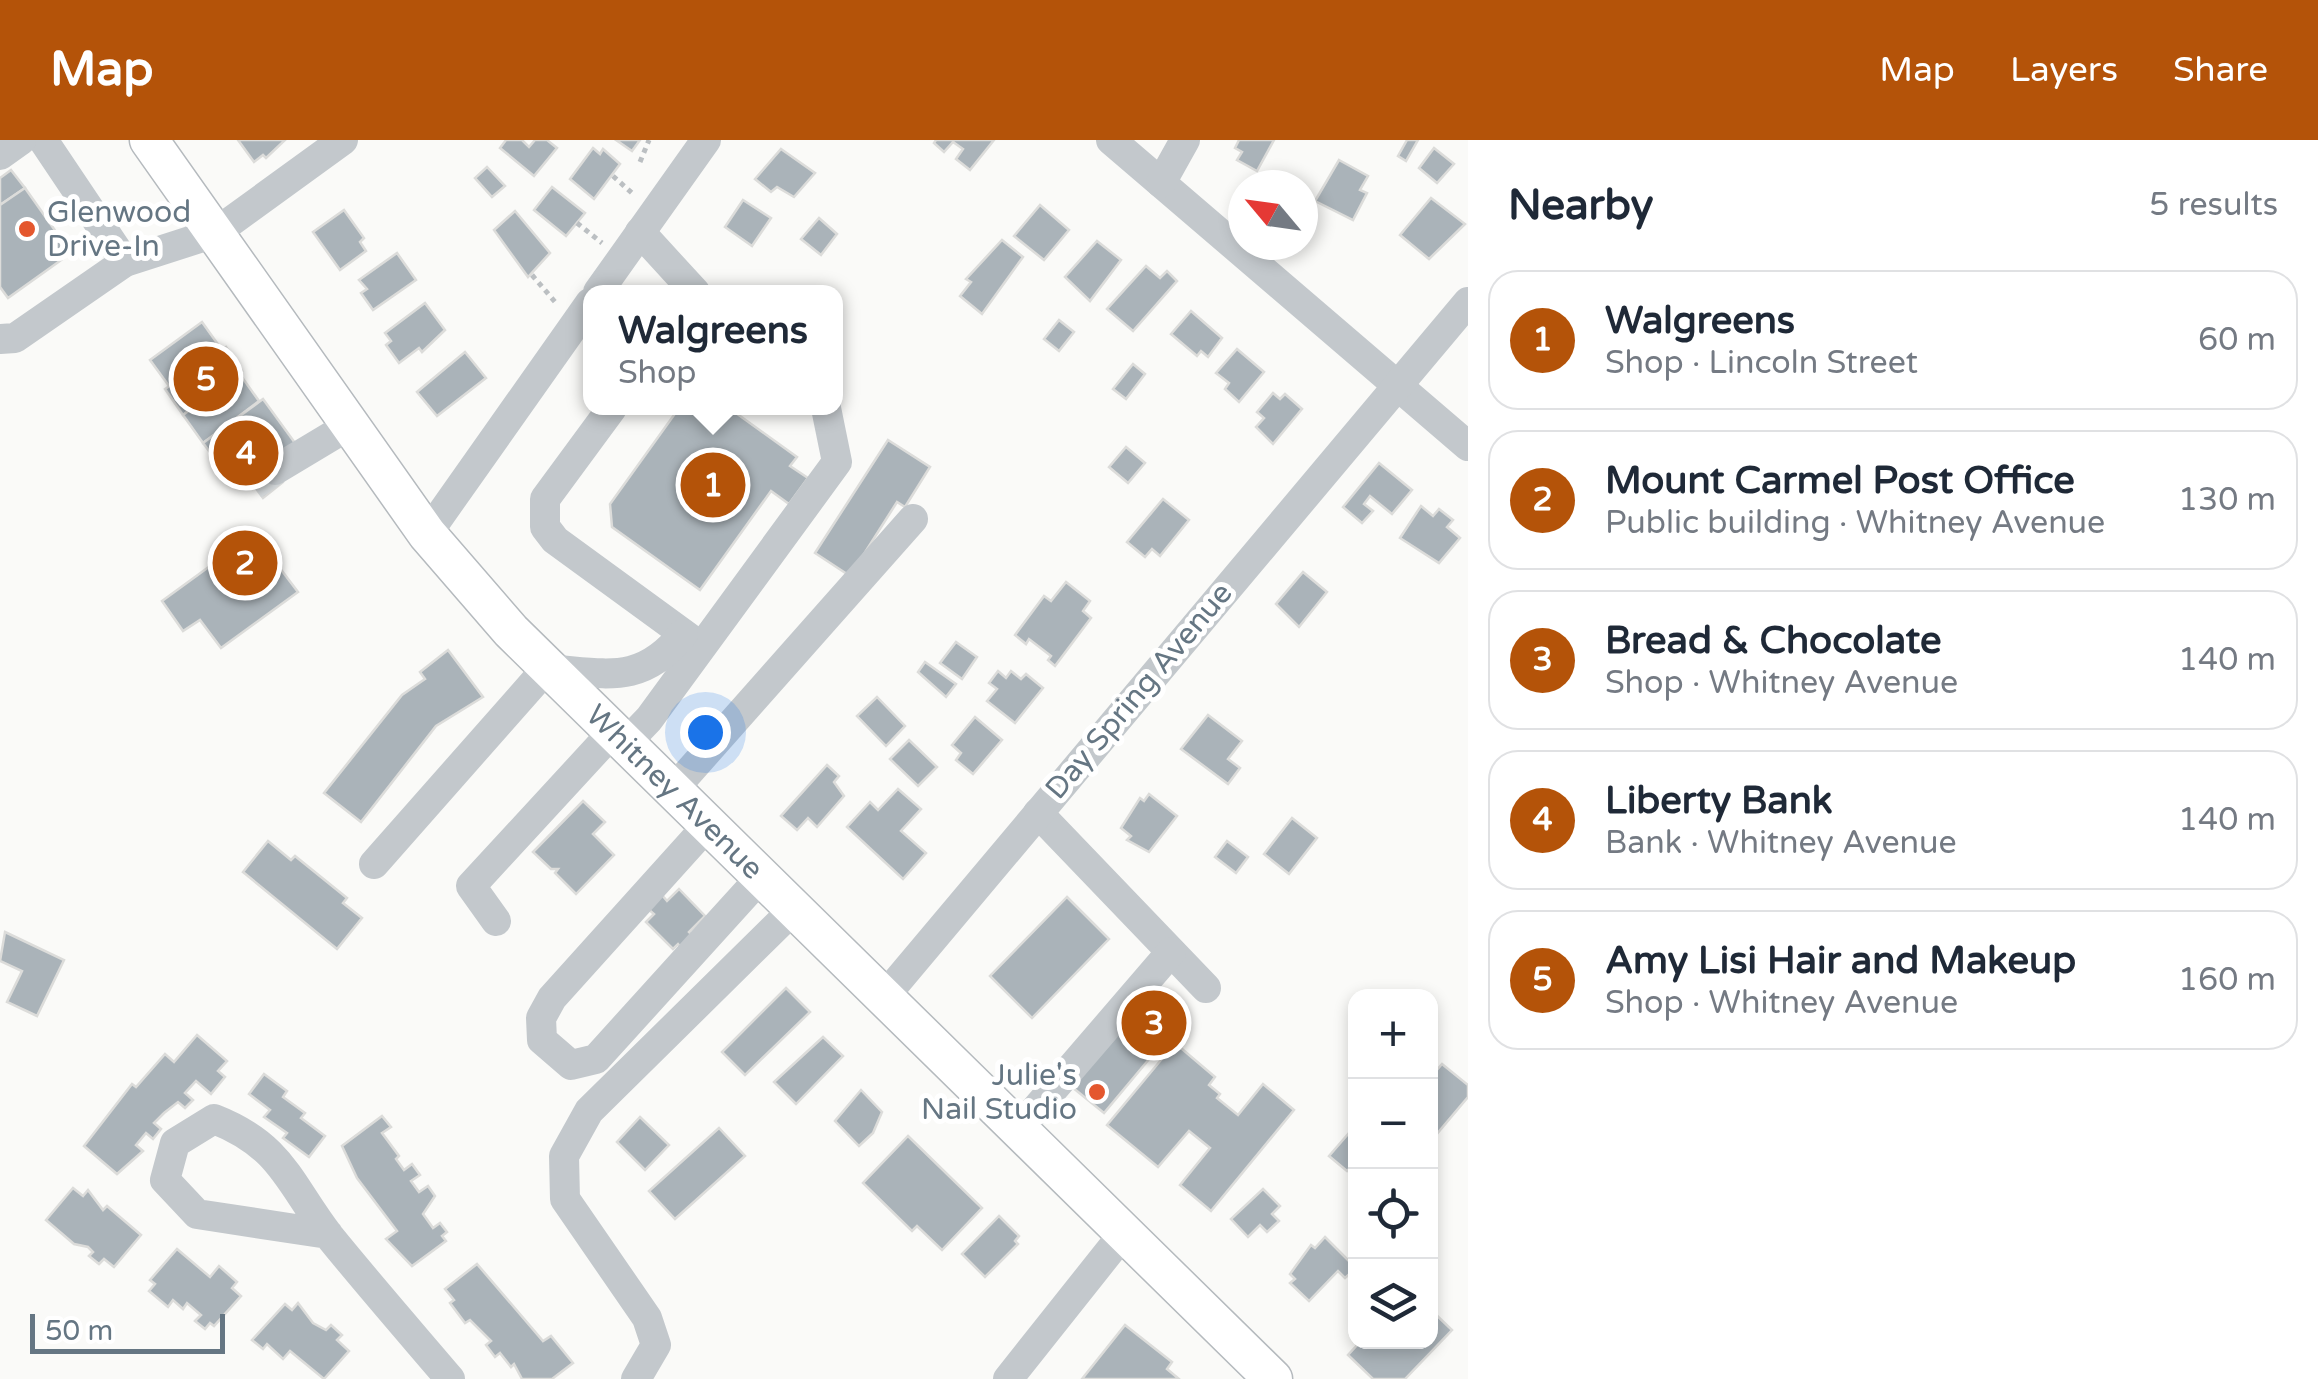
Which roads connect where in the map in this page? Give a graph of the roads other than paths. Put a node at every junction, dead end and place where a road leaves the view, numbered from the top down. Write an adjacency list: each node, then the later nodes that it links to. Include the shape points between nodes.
1 (21, 140): 8 (street)
2 (43, 140): 12 (street)
3 (149, 140): 11 (main road, Whitney Avenue)
4 (343, 140): 11 (street)
5 (706, 140): 10 (street)
6 (1111, 140): 9 (street)
7 (1185, 140): 9 (street)
8 (0, 155)
9 (1161, 183): 18 (street)
10 (640, 232): 13 (street); 14 (street)
11 (215, 234): 12 (street); 21 (main road, Whitney Avenue)
12 (125, 262): 17 (street, via 15,338)
13 (603, 285)
14 (689, 285)
15 (1468, 302): 18 (street, Day Spring Avenue)
16 (583, 313): 25 (street)
17 (0, 339)
18 (1395, 386): 22 (street); 30 (street, Day Spring Avenue)
19 (607, 415): 26 (street, via 545,499 544,527)
20 (829, 415): 26 (street, via 837,462)
21 (350, 425): 23 (street); 25 (main road, Whitney Avenue)
22 (1468, 446)
23 (275, 470)
24 (913, 518): 29 (street)
25 (427, 534): 27 (main road, Whitney Avenue)
26 (692, 640): 27 (street, via 634,673); 28 (street)
27 (546, 669): 28 (main road, Whitney Avenue); 32 (street)
28 (618, 739): 29 (main road, Whitney Avenue); 35 (street, via 471,886)
29 (672, 792): 31 (main road, Whitney Avenue)
30 (1038, 812): 36 (street); 38 (street, Day Spring Avenue)
31 (707, 826): 33 (main road, Whitney Avenue); 33 (street, via 552,998 540,1018 542,1040 571,1065 596,1058)
32 (374, 864)
33 (760, 878): 34 (main road, Whitney Avenue)
34 (794, 910): 38 (main road, Whitney Avenue); 43 (street, via 589,1111 564,1156 565,1200 647,1318 656,1345)
35 (496, 921)
36 (1171, 952): 37 (street); 39 (street)
37 (1206, 988)
38 (884, 997): 39 (main road, Whitney Avenue)
39 (1018, 1130): 40 (main road, Whitney Avenue)
40 (1124, 1233): 44 (street); 45 (main road, Whitney Avenue)
41 (328, 1234): 41 (street, via 284,1166 244,1131 214,1118 175,1143 165,1180 197,1214); 42 (street)
42 (450, 1379)
43 (636, 1379)
44 (1008, 1379)
45 (1274, 1379)

